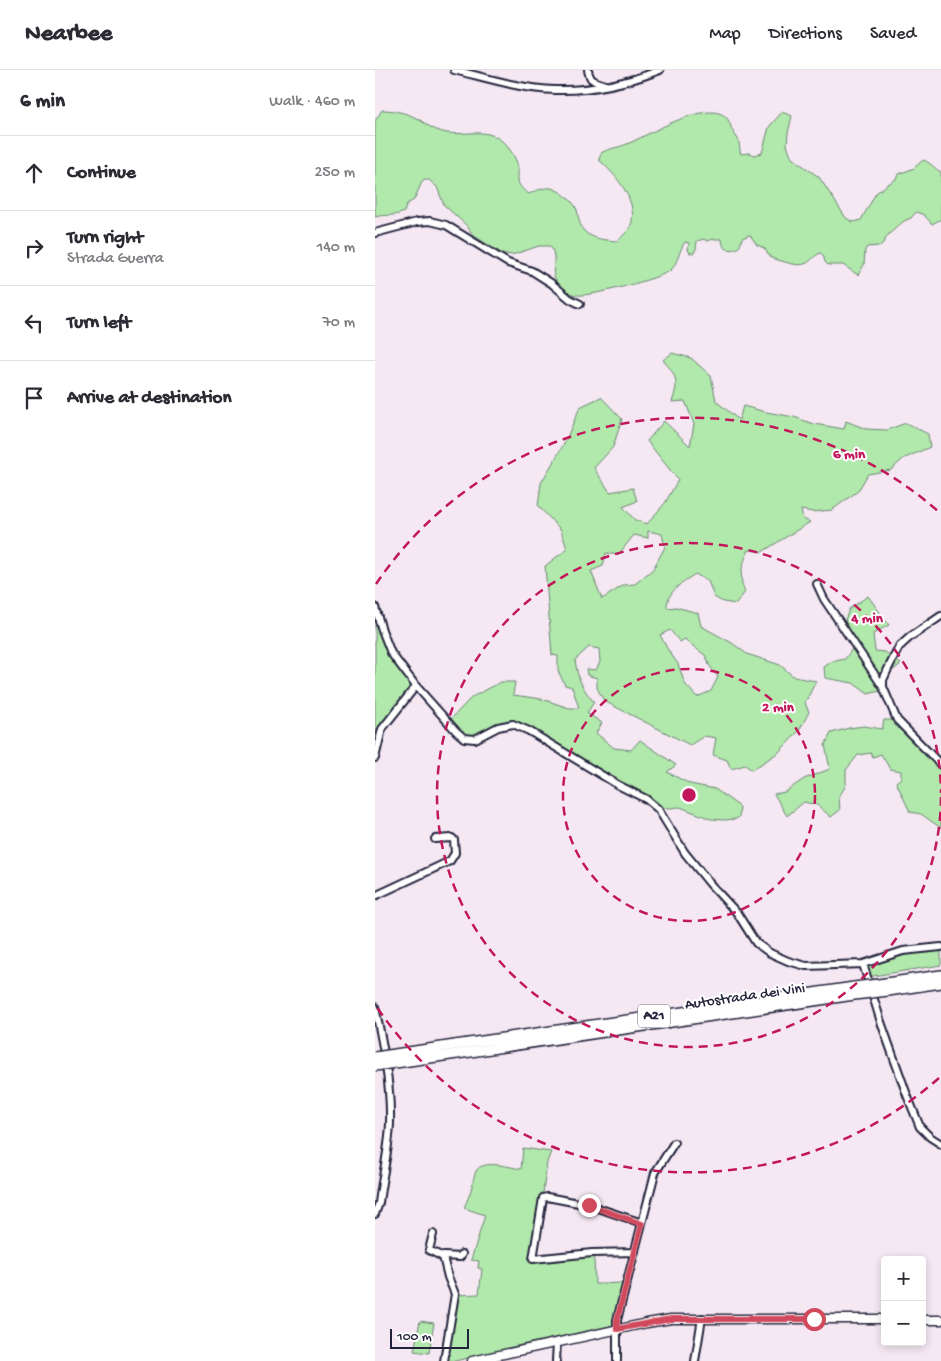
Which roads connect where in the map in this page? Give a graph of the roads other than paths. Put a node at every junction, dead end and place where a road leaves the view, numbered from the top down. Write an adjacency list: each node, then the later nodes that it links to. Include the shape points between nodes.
1 (454, 70): 4 (street, via 554,90)
2 (588, 70): 4 (street, via 592,80)
3 (660, 70): 4 (street)
4 (606, 86)
5 (375, 233): 6 (street, via 417,222 446,225 508,263 532,271)
6 (580, 304)
7 (817, 584): 11 (street)
8 (375, 607): 10 (street, via 391,653)
9 (941, 616): 11 (street, via 899,647 883,680)
10 (416, 686): 12 (street, via 382,729); 17 (street, via 464,738 475,739 498,727 513,724 529,730 645,799 658,809 685,852 737,912 756,943 770,953 806,966)
11 (883, 687): 13 (street, via 897,720)
12 (375, 758)
13 (941, 765)
14 (435, 838): 15 (street, via 454,840 455,853 450,861)
15 (375, 896)
16 (941, 947): 17 (street, via 903,951)
17 (863, 964): 26 (street, via 920,1127)
18 (941, 975): 20 (highway, Autostrada dei Vini / A21)
19 (941, 983): 20 (highway, Autostrada dei Vini / A21)
20 (887, 987): 22 (highway, Autostrada dei Vini / A21, bridge)
21 (375, 1007): 27 (street, via 384,1050 390,1124)
22 (456, 1049): 23 (highway, Autostrada dei Vini / A21, bridge); 24 (highway, Autostrada dei Vini / A21, bridge)
23 (375, 1057)
24 (375, 1066)
25 (674, 1143): 28 (street, via 655,1173)
26 (941, 1144)
27 (375, 1214)
28 (642, 1224): 30 (street); 30 (street, via 589,1205 547,1196 543,1198 533,1259)
29 (433, 1234): 32 (street, via 429,1250)
30 (635, 1252): 37 (street)
31 (462, 1254): 32 (street)
32 (443, 1257): 39 (street, via 455,1294)
33 (702, 1318): 34 (main road); 37 (main road, via 671,1319); 43 (street)
34 (881, 1319)
35 (926, 1320): 36 (main road)
36 (941, 1320)
37 (617, 1329): 38 (main road); 42 (street)
38 (557, 1342): 40 (main road); 41 (street)
39 (445, 1361)
40 (472, 1361)
41 (557, 1361)
42 (617, 1361)
43 (695, 1361)

